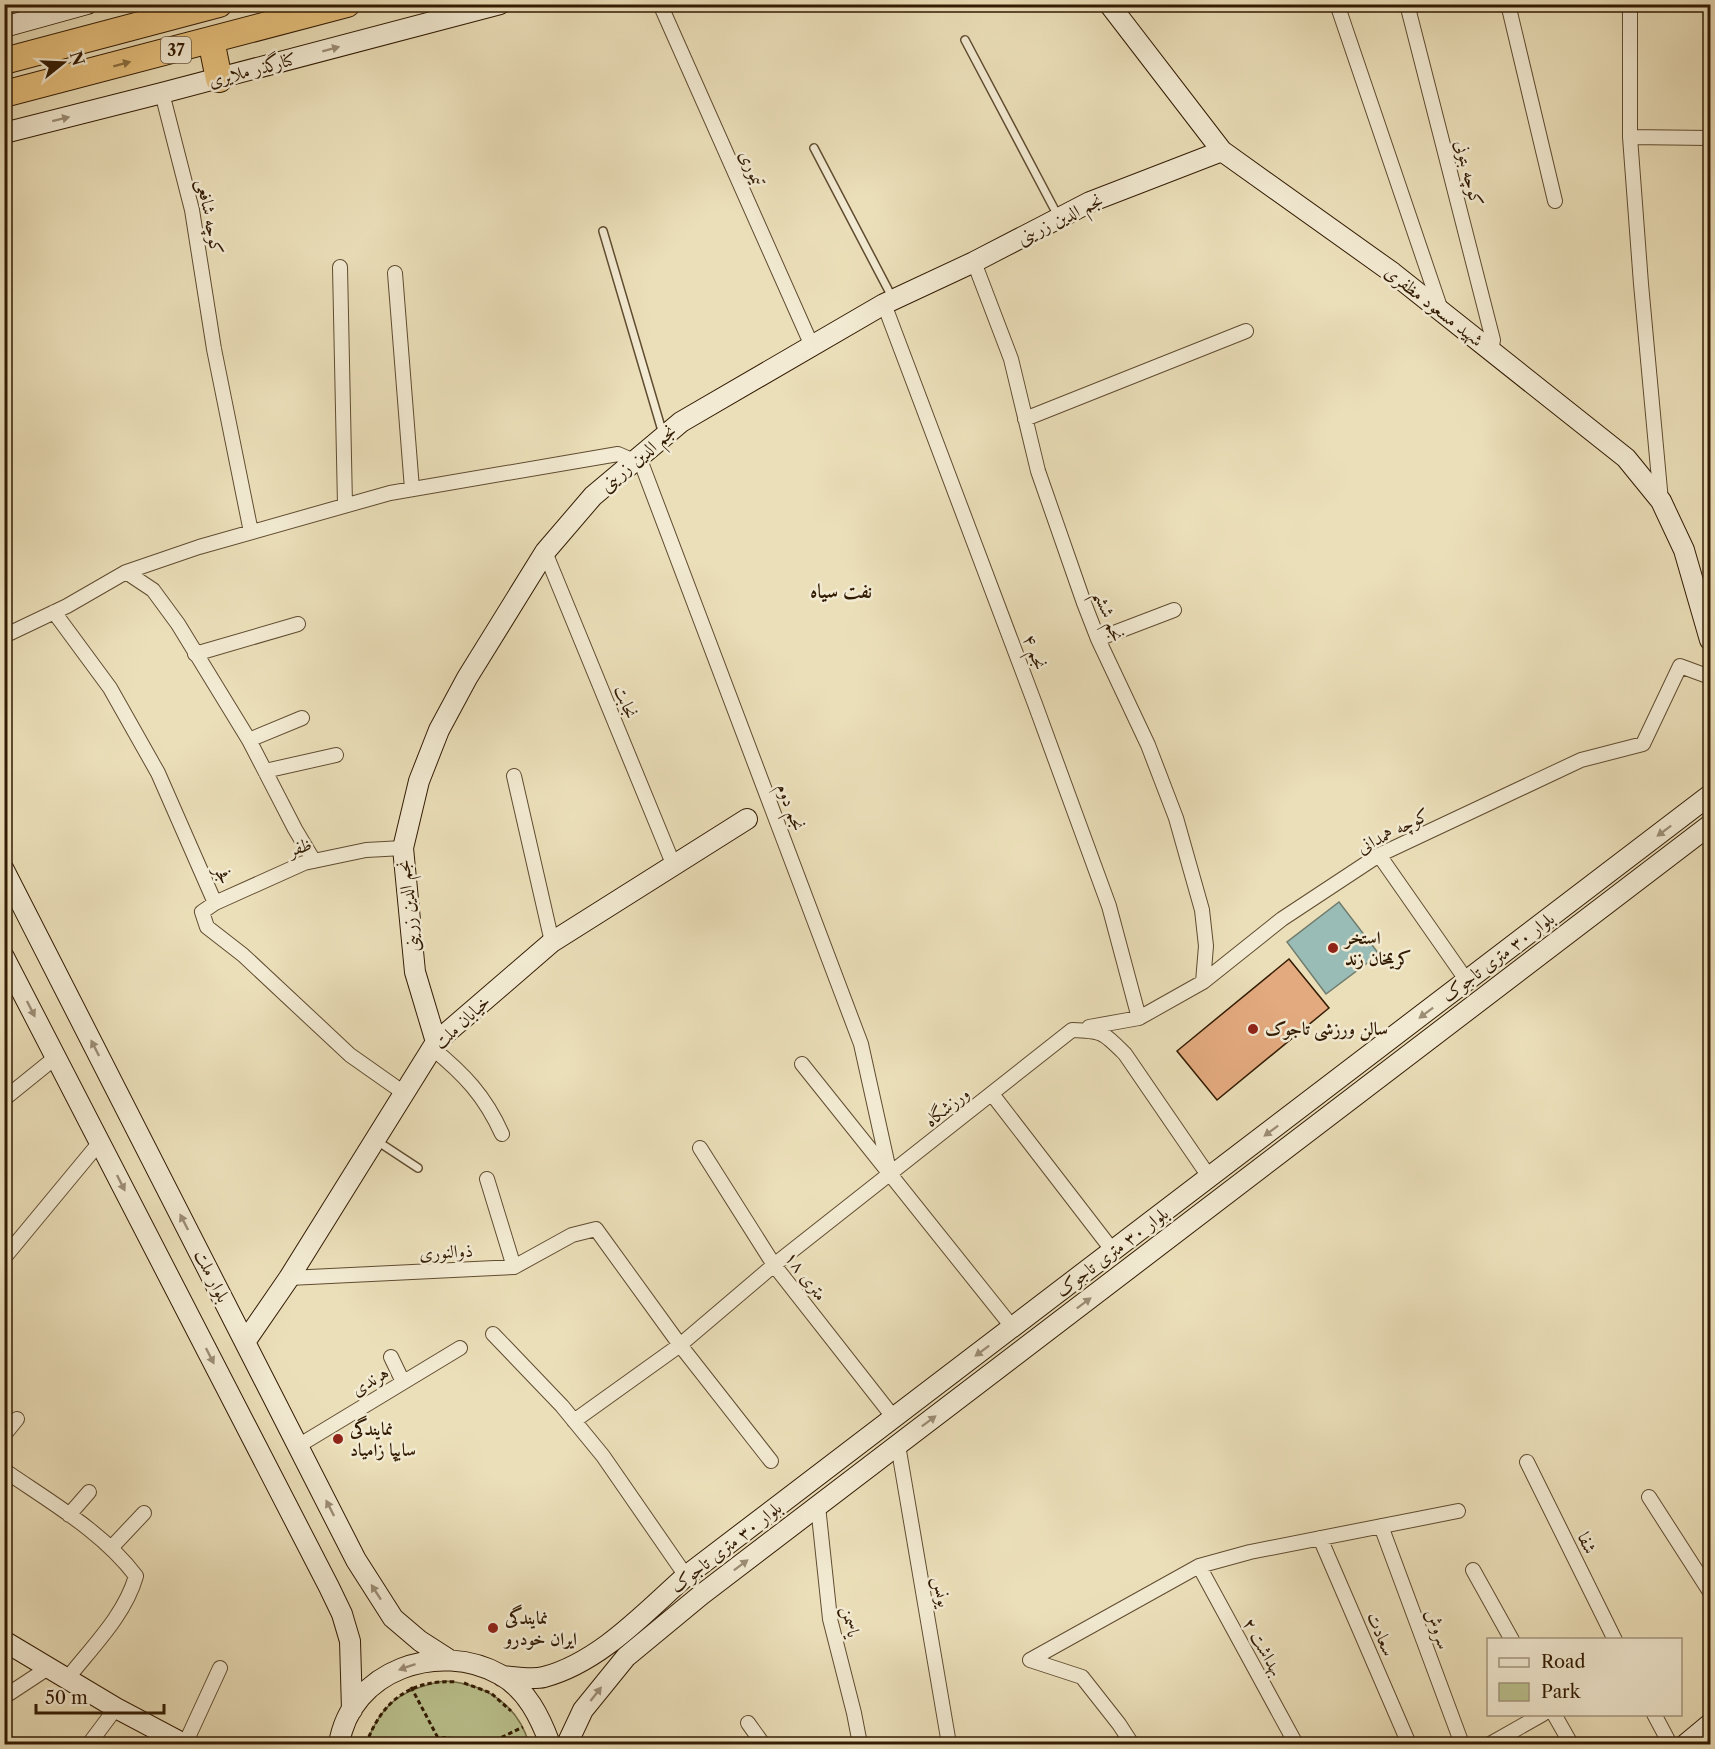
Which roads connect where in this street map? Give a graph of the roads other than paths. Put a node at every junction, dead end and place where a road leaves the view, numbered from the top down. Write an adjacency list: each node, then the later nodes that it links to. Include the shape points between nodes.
1 (87, 4): 11 (main road)
2 (219, 4): 14 (highway, 37)
3 (347, 4): 12 (highway, 37)
4 (500, 4): 15 (main road, کنارگذر ملایری, one-way to 4)
5 (660, 4): 32 (street, تیموری)
6 (1109, 4): 22 (main road, شهید مسعود مظفری)
7 (1337, 4): 30 (street)
8 (1407, 4): 33 (street, کوچه بتونی, via 1493,340)
9 (1508, 4): 23 (street)
10 (1630, 4): 19 (street)
11 (4, 27)
12 (211, 40): 15 (highway); 17 (highway, 37, one-way to 12)
13 (965, 40): 24 (lane)
14 (4, 61)
15 (219, 79): 16 (main road, کنارگذر ملایری)
16 (162, 93): 18 (main road, کنارگذر ملایری, one-way to 16); 40 (street, کوچه شافعی, via 192,210)
17 (4, 94)
18 (4, 133)
19 (1630, 137): 20 (street); 38 (street)
20 (1710, 138)
21 (814, 148): 29 (lane)
22 (1222, 152): 24 (main road, نجم الدین زرینی, via 1090,202); 30 (main road, شهید مسعود مظفری)
23 (1555, 201)
24 (1059, 218): 26 (main road, نجم الدین زرینی)
25 (603, 231): 35 (lane)
26 (974, 262): 29 (main road, نجم الدین زرینی); 34 (street, نجم ششم, via 1011,359)
27 (340, 267): 39 (street)
28 (395, 273): 37 (street)
29 (888, 302): 32 (main road, نجم الدین زرینی); 69 (street, نجم ۴, via 1109,906)
30 (1441, 310): 33 (main road, شهید مسعود مظفری)
31 (1246, 331): 34 (street)
32 (812, 346): 35 (main road, نجم الدین زرینی, via 681,422)
33 (1491, 351): 38 (main road, شهید مسعود مظفری, via 1626,458)
34 (1025, 419): 47 (street, نجم ششم, via 1038,471)
35 (664, 436): 36 (main road, نجم الدین زرینی)
36 (637, 459): 37 (street, via 618,454); 41 (main road, نجم الدین زرینی, via 592,496); 82 (street, نجم دوم, via 861,1044)
37 (412, 489): 39 (street)
38 (1661, 501): 48 (main road, شهید مسعود مظفری, via 1684,550)
39 (345, 506): 40 (street)
40 (250, 532): 42 (street)
41 (545, 552): 59 (main road, نجم الدین زرینی, via 439,730 419,781); 62 (street, نجابت)
42 (126, 572): 44 (street); 49 (street, via 153,590)
43 (1174, 610): 47 (street)
44 (54, 612): 46 (street); 64 (street, فجر, via 110,688 158,773)
45 (298, 624): 49 (street)
46 (4, 636)
47 (1098, 639): 68 (street, نجم ششم, via 1148,745 1176,818 1202,910 1206,946)
48 (1710, 640)
49 (195, 654): 52 (street)
50 (1710, 677): 60 (street, کوچه همدانی, via 1680,666 1643,744 1581,760)
51 (302, 718): 52 (street)
52 (249, 740): 54 (street)
53 (336, 754): 54 (street)
54 (266, 771): 61 (street)
55 (514, 776): 65 (street)
56 (1710, 795): 67 (main road, بلوار ۳۰ متری تاجوک, one-way to 67)
57 (747, 819): 62 (main road, خیابان ملت)
58 (1710, 825): 101 (main road, بلوار ۳۰ متری تاجوک, one-way to 58)
59 (403, 848): 61 (street, ظفر, via 366,850); 71 (main road, نجم الدین زرینی, via 415,972)
60 (1379, 855): 67 (street); 68 (street, کوچه همدانی, via 1282,920)
61 (314, 861): 64 (street, ظفر)
62 (674, 866): 65 (main road, خیابان ملت)
63 (4, 870): 92 (main road, بلوار ملت, one-way to 63)
64 (215, 903): 74 (street, فجر, via 202,912 207,927 243,955 350,1055)
65 (552, 942): 71 (main road, خیابان ملت)
66 (4, 957): 72 (main road, one-way to 72)
67 (1467, 981): 83 (main road, بلوار ۳۰ متری تاجوک, one-way to 83)
68 (1203, 982): 69 (street, کوچه همدانی)
69 (1139, 1018): 70 (street, کوچه همدانی)
70 (1072, 1030): 75 (street, ورزشگاه); 83 (street, via 1096,1030 1125,1054)
71 (434, 1045): 74 (main road, خیابان ملت); 77 (street, via 476,1089)
72 (56, 1057): 76 (street); 79 (main road)
73 (802, 1065): 82 (street)
74 (404, 1093): 78 (main road, خیابان ملت)
75 (992, 1094): 82 (street, ورزشگاه); 85 (street)
76 (4, 1099)
77 (502, 1134)
78 (375, 1139): 81 (lane); 89 (main road, خیابان ملت)
79 (100, 1142): 86 (street); 129 (main road, one-way to 129, via 338,1605 350,1641)
80 (700, 1148): 87 (street, ۱۸ متری)
81 (418, 1168)
82 (890, 1175): 87 (street, ورزشگاه); 90 (street)
83 (1210, 1178): 85 (main road, بلوار ۳۰ متری تاجوک)
84 (488, 1179): 88 (street)
85 (1113, 1251): 90 (main road, بلوار ۳۰ متری تاجوک)
86 (4, 1258)
87 (774, 1265): 93 (street, ورزشگاه); 97 (street, ۱۸ متری)
88 (514, 1267): 89 (street, ذوالنوری); 93 (street, ذوالنوری, via 572,1235 596,1229)
89 (289, 1278): 92 (main road, خیابان ملت)
90 (1013, 1328): 97 (main road, بلوار ۳۰ متری تاجوک, one-way to 97)
91 (493, 1334): 99 (street)
92 (245, 1342): 102 (main road, بلوار ملت)
93 (680, 1345): 99 (street, ورزشگاه); 103 (street)
94 (460, 1348): 96 (street, هرندی)
95 (392, 1357): 96 (street)
96 (404, 1382): 102 (street, هرندی)
97 (894, 1418): 117 (main road, بلوار ۳۰ متری تاجوک)
98 (17, 1419): 100 (street)
99 (574, 1421): 117 (street, via 603,1456)
100 (4, 1435)
101 (898, 1445): 108 (main road, بلوار ۳۰ متری تاجوک); 143 (street, یونس)
102 (298, 1446): 122 (main road, بلوار ملت, one-way to 102, via 393,1618 356,1560)
103 (771, 1461)
104 (1527, 1462): 120 (street, شفا)
105 (4, 1470): 111 (street)
106 (89, 1492): 111 (street)
107 (1649, 1497): 118 (street)
108 (819, 1506): 140 (main road, بلوار ۳۰ متری تاجوک, one-way to 108, via 583,1710 626,1657); 142 (street, یاسمن, via 830,1619)
109 (1458, 1511): 112 (street)
110 (144, 1513): 114 (street)
111 (69, 1515): 114 (street)
112 (1381, 1526): 113 (street); 147 (street, سروش)
113 (1320, 1538): 115 (street); 146 (street, سعادت)
114 (111, 1548): 126 (street, via 136,1575 133,1588 116,1618)
115 (1199, 1566): 144 (street, via 1030,1660 1082,1677); 145 (street, بهداشت ۲)
116 (1473, 1570): 119 (street)
117 (686, 1576): 125 (main road, بلوار ۳۰ متری تاجوک, via 611,1642 576,1665 542,1678)
118 (1710, 1592)
119 (1511, 1638)
120 (1614, 1638)
121 (4, 1641): 123 (main road)
122 (448, 1659): 125 (main road, via 477,1664); 129 (main road, one-way to 129, via 424,1661 382,1678)
123 (48, 1668): 126 (main road); 127 (street)
124 (220, 1668): 137 (street)
125 (502, 1676): 139 (main road, via 524,1695 541,1718)
126 (67, 1679): 128 (main road)
127 (4, 1696)
128 (116, 1708): 136 (street); 137 (main road)
129 (352, 1710): 138 (main road)
130 (1539, 1716): 148 (street)
131 (1555, 1716): 149 (street)
132 (1655, 1716): 150 (street)
133 (748, 1723): 141 (street)
134 (1710, 1724): 135 (main road)
135 (1694, 1742)
136 (89, 1744)
137 (184, 1744)
138 (339, 1744)
139 (550, 1744)
140 (567, 1744)
141 (763, 1744)
142 (860, 1744)
143 (949, 1744)
144 (1132, 1744)
145 (1296, 1744)
146 (1409, 1744)
147 (1462, 1744)
148 (1490, 1744)
149 (1570, 1744)
150 (1670, 1744)

